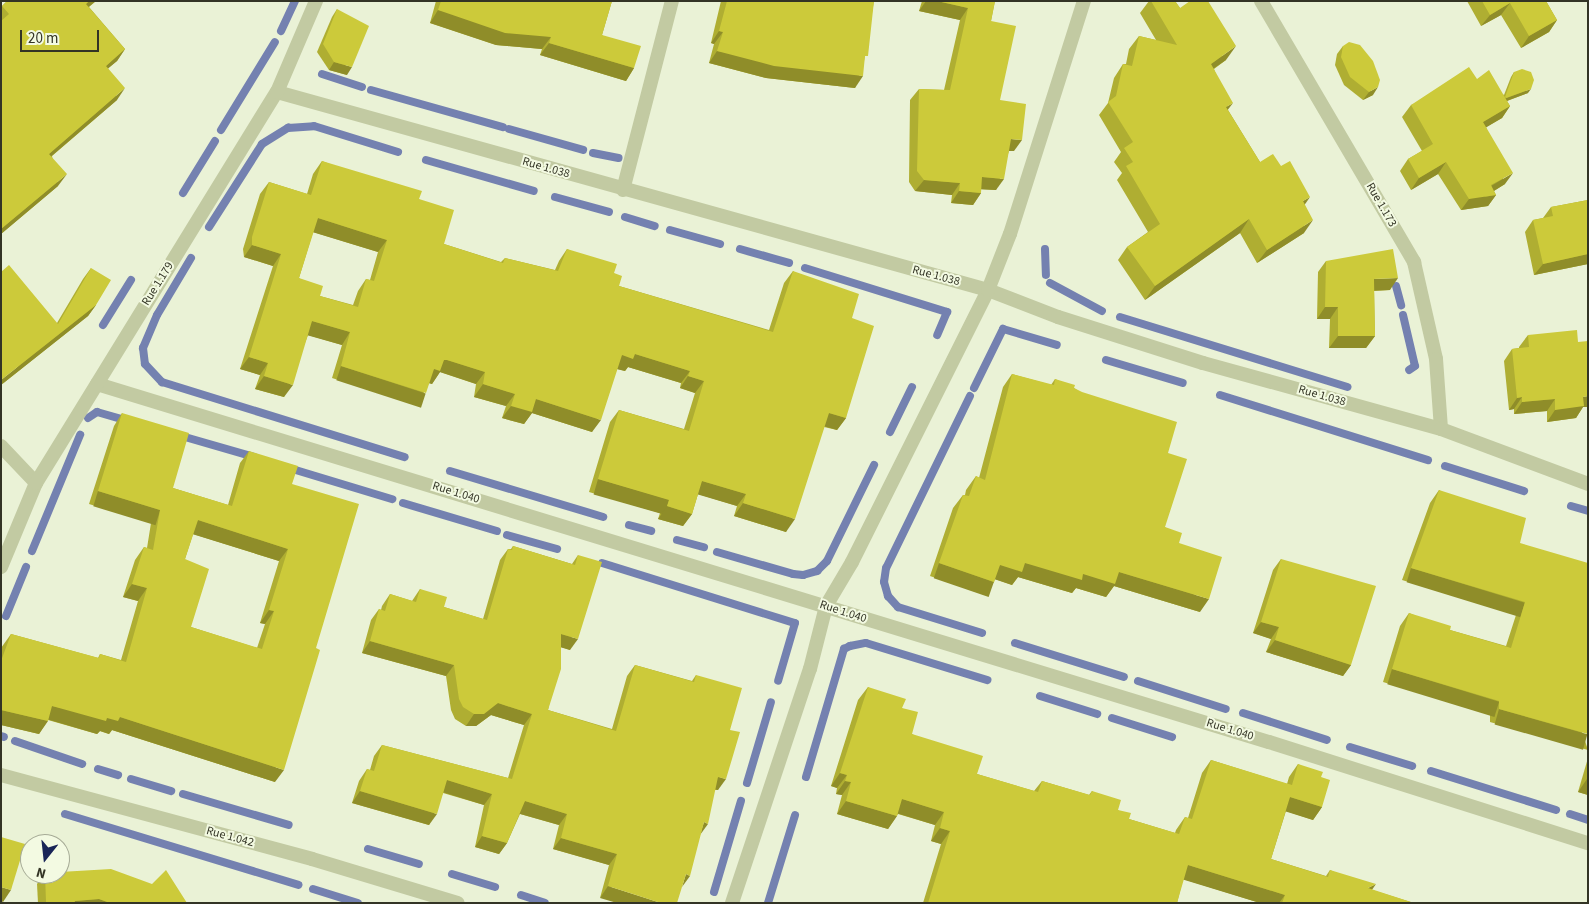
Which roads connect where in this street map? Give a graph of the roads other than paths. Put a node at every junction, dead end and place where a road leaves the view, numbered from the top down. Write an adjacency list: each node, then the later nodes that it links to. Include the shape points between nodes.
1 (316, 1): 5 (street, Rue 1.179)
2 (672, 1): 6 (street)
3 (1084, 1): 7 (street, via 1010,234)
4 (1261, 1): 9 (street, Rue 1.173, via 1414,262 1436,358)
5 (276, 92): 6 (street, Rue 1.038); 8 (street, Rue 1.179)
6 (623, 190): 7 (street, Rue 1.038)
7 (988, 290): 9 (street, Rue 1.038, via 1058,317 1203,363); 14 (street, via 852,562)
8 (97, 384): 11 (street, Rue 1.179); 14 (street, Rue 1.040)
9 (1440, 429): 12 (street, Rue 1.038)
10 (1, 446): 11 (street)
11 (36, 483): 13 (street, Rue 1.179)
12 (1588, 484)
13 (1, 567)
14 (826, 606): 16 (street, Rue 1.040); 18 (street, via 810,669)
15 (1, 775): 17 (street, Rue 1.042, via 312,859)
16 (1588, 843)
17 (458, 903)
18 (732, 903)

